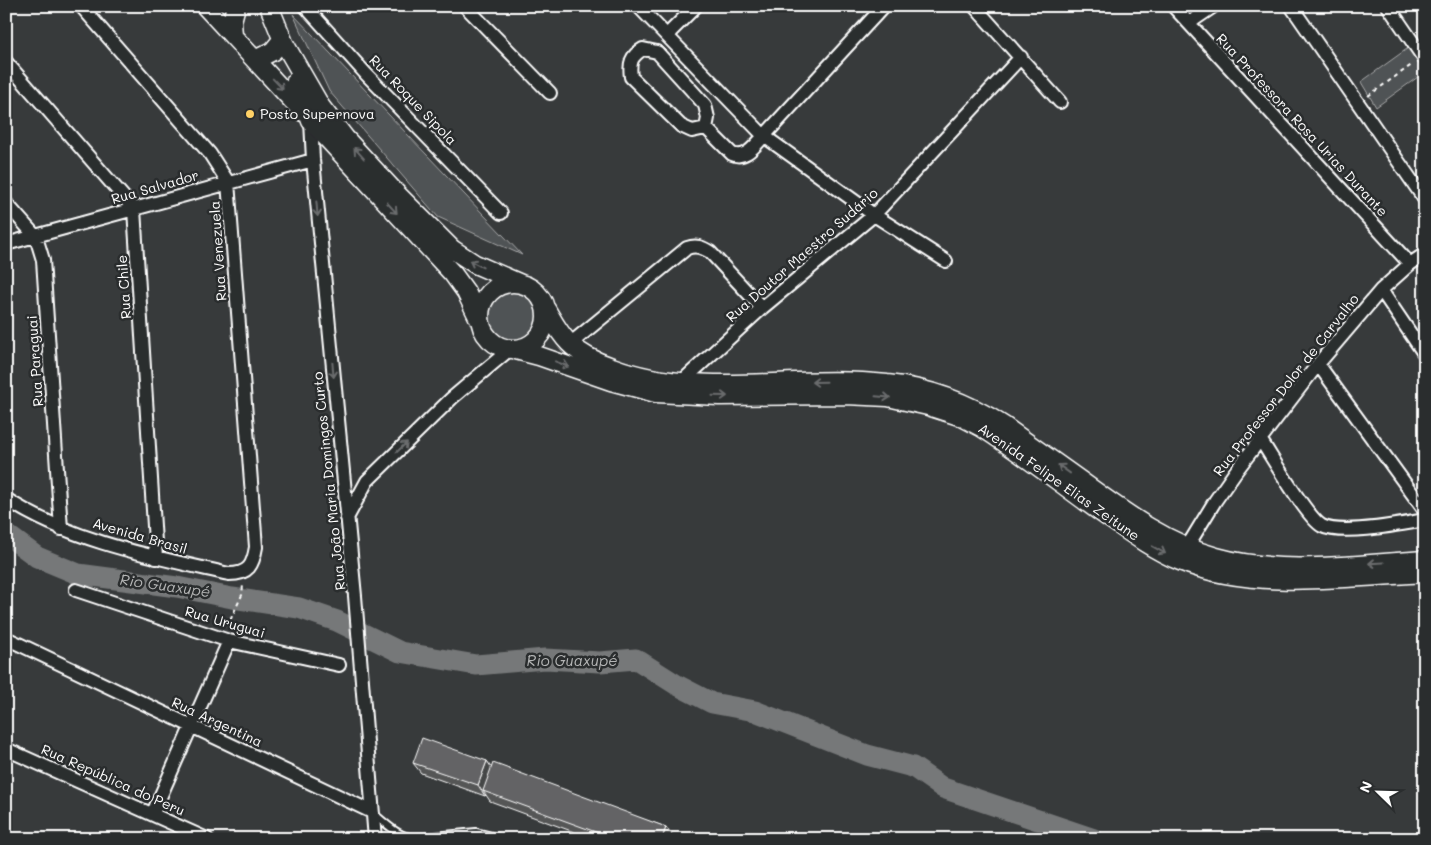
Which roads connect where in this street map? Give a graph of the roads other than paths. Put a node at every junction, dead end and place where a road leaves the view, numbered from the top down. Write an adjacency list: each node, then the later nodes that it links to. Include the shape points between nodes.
1 (81, 6): 29 (street, Rua Venezuela, via 210,154)
2 (205, 6): 17 (main road)
3 (236, 6): 17 (main road)
4 (270, 6): 18 (main road)
5 (305, 6): 33 (street, Rua Roque Sipola)
6 (465, 6): 23 (street)
7 (638, 6): 16 (street)
8 (696, 6): 16 (street)
9 (884, 6): 27 (street)
10 (974, 6): 19 (street)
11 (1173, 6): 15 (street, Rua Professora Rosa Urias Durante)
12 (1214, 6): 15 (street)
13 (1291, 6): 30 (street)
14 (1388, 6): 20 (street)
15 (1189, 23): 39 (street, Rua Professora Rosa Urias Durante)
16 (667, 35): 27 (street)
17 (233, 36): 21 (main road)
18 (283, 41): 21 (main road, via 273,51); 25 (main road); 40 (main road, one-way to 18, via 464,257 423,222 331,122)
19 (1021, 57): 24 (street); 34 (street, Rua Doutor Maestro Sudário)
20 (1424, 59)
21 (255, 60): 25 (main road, one-way to 25)
22 (6, 62): 32 (street)
23 (550, 93)
24 (1060, 102)
25 (311, 121): 28 (street, Rua João Maria Domingos Curto); 44 (main road, one-way to 44, via 453,274)
26 (706, 128): 26 (street, via 692,131 681,126 631,77 630,60 636,53 643,49 657,52 705,106); 27 (street, via 736,156 749,151)
27 (764, 136): 34 (street)
28 (313, 160): 29 (street, Rua Salvador); 52 (street, Rua João Maria Domingos Curto, one-way to 52)
29 (228, 182): 32 (street, Rua Salvador); 58 (street, Rua Venezuela)
30 (1425, 200)
31 (6, 203): 35 (street, Rua Paraguai)
32 (134, 209): 35 (street, Rua Salvador); 60 (street, Rua Chile)
33 (501, 213)
34 (874, 215): 38 (street); 42 (street, Rua Doutor Maestro Sudário)
35 (36, 237): 36 (street, Rua Salvador); 57 (street, Rua Paraguai, via 43,260)
36 (6, 244)
37 (1425, 254): 39 (street, Rua Professor Dolor de Carvalho)
38 (946, 261)
39 (1410, 264): 41 (street, Rua Professor Dolor de Carvalho)
40 (521, 284): 43 (main road, via 540,296); 44 (main road, via 505,284 491,291 482,304)
41 (1381, 290): 47 (street); 48 (street, Rua Professor Dolor de Carvalho)
42 (762, 308): 45 (street, via 710,252 703,247 692,246); 49 (street, Rua Doutor Maestro Sudário)
43 (546, 309): 45 (main road, Avenida Felipe Elias Zeitune); 46 (main road, via 546,323 540,336 529,346)
44 (479, 319): 46 (main road, via 489,340 501,348)
45 (570, 344): 49 (main road, Avenida Felipe Elias Zeitune, via 589,357)
46 (512, 350): 49 (main road, Avenida Felipe Elias Zeitune, one-way to 49, via 611,381); 51 (street, one-way to 46, via 452,398)
47 (1425, 355)
48 (1318, 364): 50 (street, Rua Professor Dolor de Carvalho); 54 (street)
49 (675, 389): 59 (main road, Avenida Felipe Elias Zeitune, via 767,397 869,396 908,400 962,417 1136,536)
50 (1260, 439): 56 (street, via 1310,514 1323,526 1346,529); 59 (street, Rua Professor Dolor de Carvalho, via 1215,500)
51 (367, 481): 52 (street); 55 (street)
52 (344, 484): 55 (street, Rua João Maria Domingos Curto)
53 (6, 499): 57 (street, Avenida Brasil)
54 (1425, 511)
55 (347, 518): 69 (street, Rua João Maria Domingos Curto)
56 (1425, 520)
57 (61, 529): 60 (street, Avenida Brasil)
58 (256, 547): 60 (street, Avenida Brasil, via 250,565 239,574)
59 (1183, 554): 61 (main road, Avenida Felipe Elias Zeitune, one-way to 59, via 1282,566); 62 (main road, Avenida Felipe Elias Zeitune, via 1237,576 1283,580)
60 (156, 558)
61 (1425, 560)
62 (1425, 573)
63 (76, 590): 65 (street, Rua Uruguai)
64 (6, 638): 67 (street, Rua Argentina)
65 (225, 640): 66 (street, Rua Uruguai); 67 (street)
66 (339, 665)
67 (191, 726): 69 (street, Rua Argentina); 70 (street)
68 (6, 748): 70 (street, Rua República do Peru)
69 (372, 812): 72 (street, Rua João Maria Domingos Curto); 73 (lane, via 406,837 476,832)
70 (152, 814): 71 (street, Rua República do Peru)
71 (207, 839)
72 (375, 839)
73 (504, 839)

